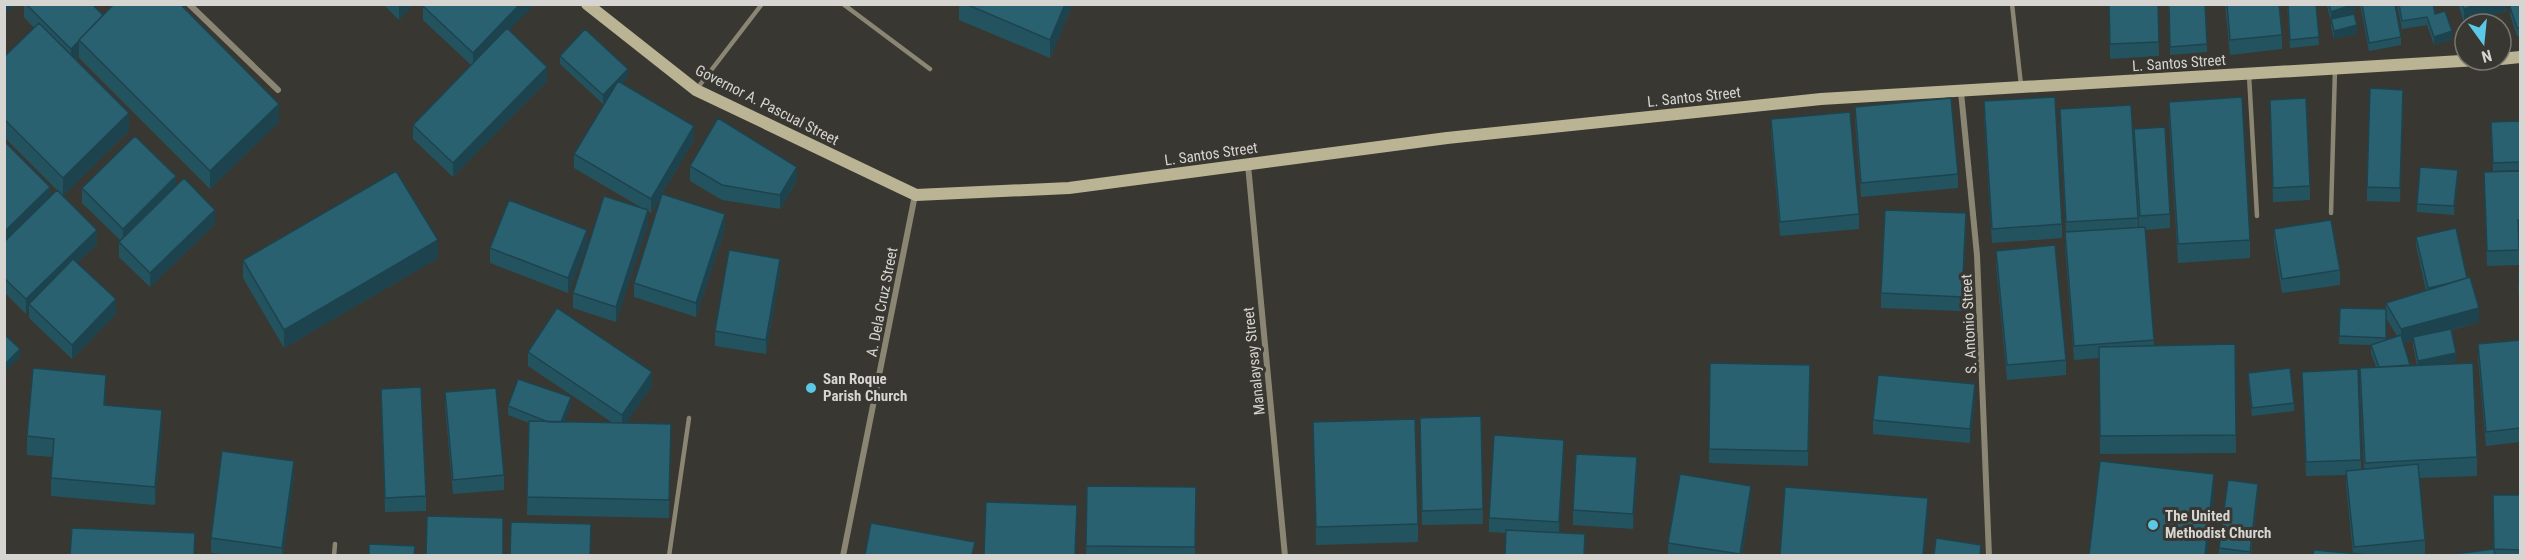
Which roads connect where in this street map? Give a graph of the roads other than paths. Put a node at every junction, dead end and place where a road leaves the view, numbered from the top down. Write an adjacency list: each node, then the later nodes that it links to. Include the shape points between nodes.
1 (189, 4): 11 (street)
2 (587, 4): 12 (main road, Governor A. Pascual Street)
3 (762, 4): 12 (lane)
4 (843, 4): 7 (lane)
5 (2012, 4): 10 (lane)
6 (2453, 62): 8 (main road, L. Santos Street)
7 (930, 69)
8 (2335, 69): 9 (main road, L. Santos Street); 16 (lane)
9 (2249, 74): 10 (main road, L. Santos Street); 17 (lane)
10 (2022, 88): 13 (main road, L. Santos Street)
11 (278, 90)
12 (696, 90): 15 (main road, Governor A. Pascual Street)
13 (1961, 92): 14 (main road, L. Santos Street, via 1821,99 1447,138); 24 (street, S. Antonio Street, via 1977,255)
14 (1248, 164): 15 (main road, L. Santos Street, via 1069,188); 23 (street, Manalaysay Street)
15 (916, 195): 22 (street, A. Dela Cruz Street)
16 (2331, 213)
17 (2258, 216)
18 (689, 418): 21 (lane)
19 (335, 544): 20 (lane)
20 (334, 555)
21 (669, 555)
22 (843, 555)
23 (1285, 555)
24 (1989, 555)

